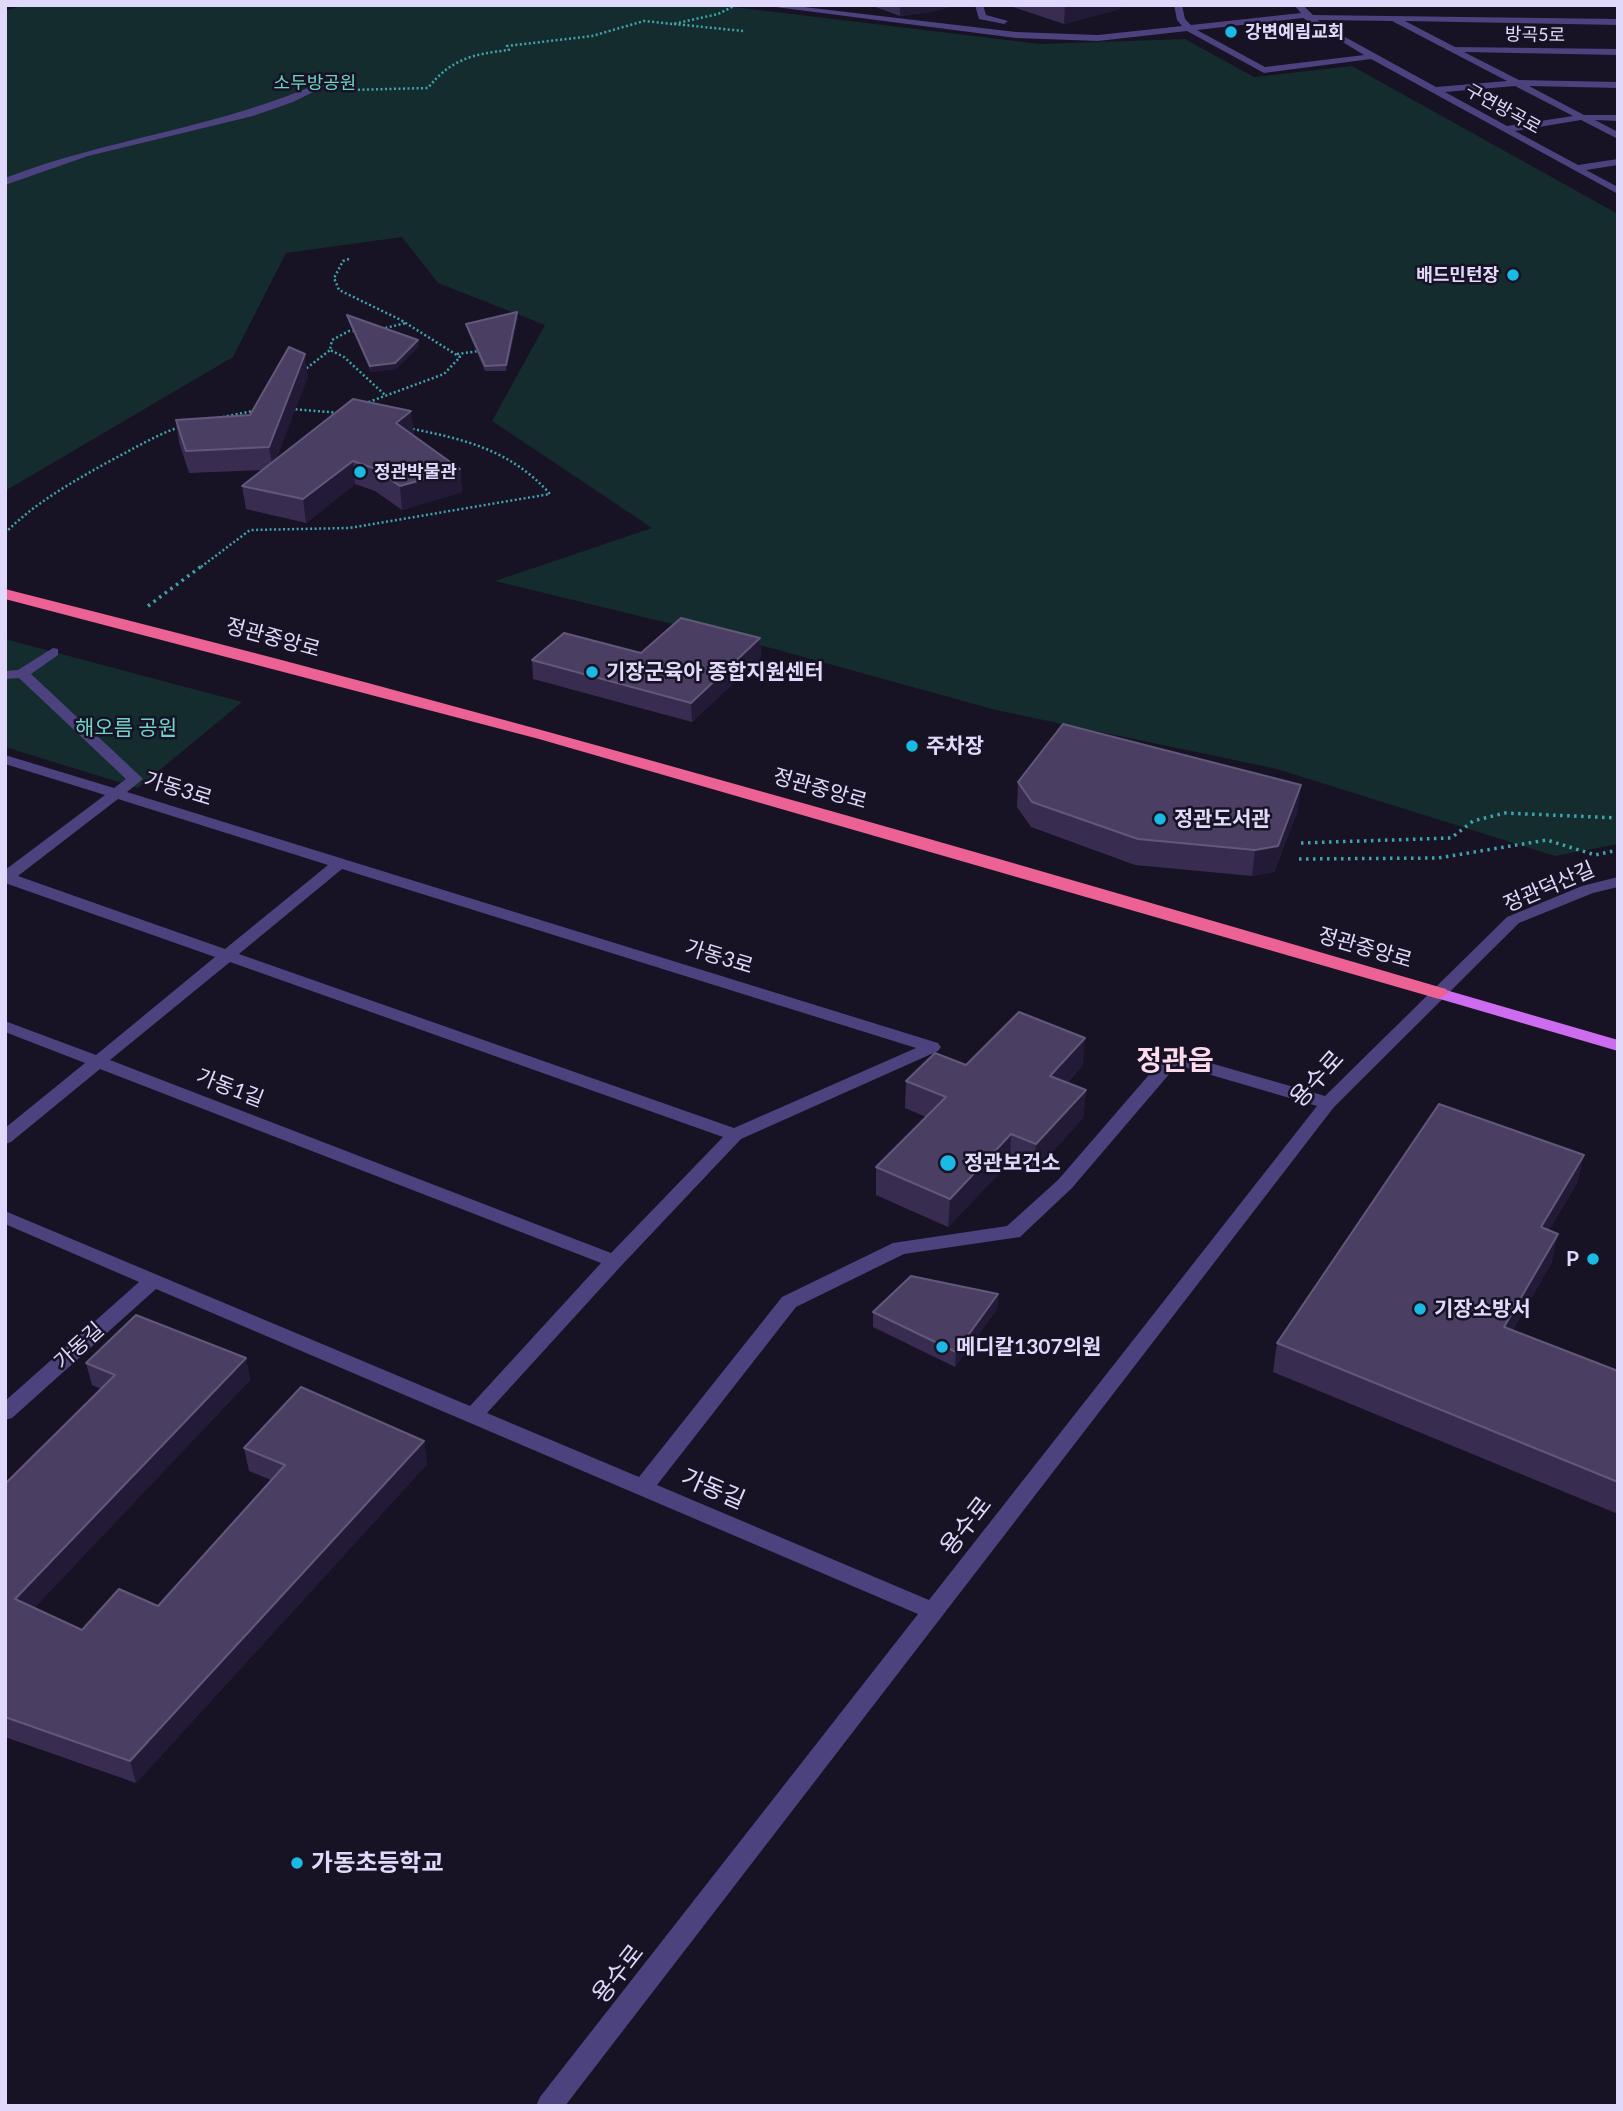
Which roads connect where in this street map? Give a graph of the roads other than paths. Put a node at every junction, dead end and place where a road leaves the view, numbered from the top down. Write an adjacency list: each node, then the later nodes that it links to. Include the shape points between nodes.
1 (764, 5): 13 (street, via 1016,35 1098,38)
2 (829, 5): 3 (street)
3 (849, 5)
4 (979, 5): 10 (street, via 982,17)
5 (1178, 5): 13 (street, via 1181,20)
6 (1298, 5): 8 (street, 구연방곡로)
7 (1546, 9): 11 (street)
8 (1306, 16): 9 (street); 13 (street); 16 (street, 구연방곡로)
9 (1392, 18): 11 (street); 14 (street, 방곡5로)
10 (1004, 21)
11 (1553, 21): 12 (street)
12 (1618, 22)
13 (1190, 29): 16 (street, via 1264,70)
14 (1451, 49): 15 (street, 방곡5로); 18 (street, 방곡5로)
15 (1618, 52)
16 (1373, 56): 20 (street, 구연방곡로)
17 (329, 82): 27 (street, via 292,102 204,129 39,166)
18 (1516, 83): 19 (street, 방곡5로); 20 (street); 21 (street, 방곡5로)
19 (1618, 85)
20 (1436, 90): 23 (street, 구연방곡로)
21 (1583, 118): 22 (street, 방곡5로); 23 (street); 24 (street, 방곡5로)
22 (1618, 118)
23 (1508, 129): 26 (street, 구연방곡로)
24 (1618, 136)
25 (1618, 162): 26 (street)
26 (1578, 168): 28 (street, 구연방곡로)
27 (5, 182)
28 (1618, 191)
29 (5, 594): 39 (highway, 정관중앙로, via 803,808)
30 (53, 652): 31 (street)
31 (22, 674): 32 (street); 34 (street, via 135,779)
32 (5, 676)
33 (5, 759): 34 (street, 가동3로)
34 (118, 794): 35 (street, 가동3로); 36 (street)
35 (340, 863): 38 (street); 44 (street, 가동3로, via 932,1047)
36 (6, 877): 38 (street)
37 (1618, 881): 39 (street, 정관덕산길, via 1513,920)
38 (227, 955): 42 (street); 44 (street)
39 (1439, 993): 41 (main road, 정관중앙로); 43 (street, 용수로)
40 (5, 1026): 42 (street, 가동1길)
41 (1618, 1046)
42 (98, 1062): 45 (street); 47 (street, 가동1길)
43 (1328, 1103): 51 (street, via 1174,1058 1065,1184 1013,1233 900,1248 789,1302); 52 (street, 용수로)
44 (735, 1135): 47 (street)
45 (5, 1138)
46 (5, 1217): 48 (street, 가동길)
47 (614, 1261): 50 (street)
48 (153, 1280): 49 (street, 가동길); 50 (street, 가동길)
49 (5, 1413)
50 (473, 1416): 51 (street, 가동길)
51 (642, 1488): 52 (street, 가동길)
52 (933, 1611): 53 (street, 용수로)
53 (549, 2106)

